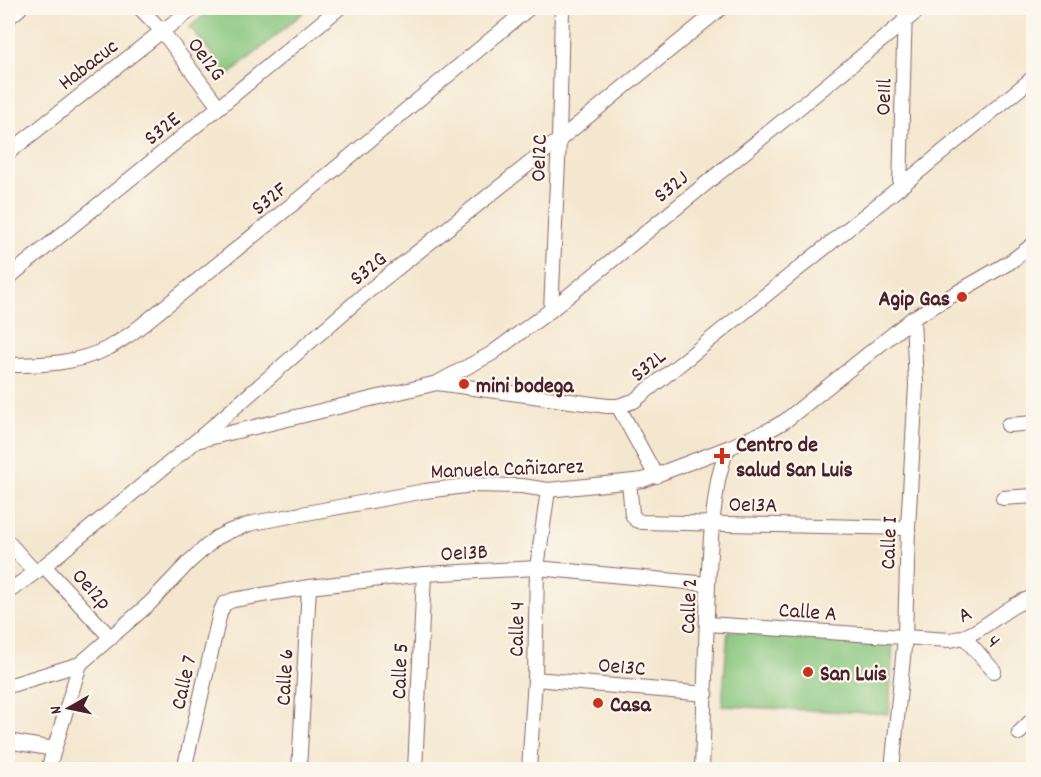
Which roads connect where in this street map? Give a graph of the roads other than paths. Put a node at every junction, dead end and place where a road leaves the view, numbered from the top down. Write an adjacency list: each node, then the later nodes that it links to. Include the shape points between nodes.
1 (20, 8): 10 (street)
2 (140, 8): 11 (street, Oe12G)
3 (194, 8): 11 (street, Habacuc)
4 (339, 8): 13 (street, S32E)
5 (529, 8): 21 (street, S32F, via 132,333 108,348 57,364)
6 (562, 8): 14 (street, Oe12C)
7 (721, 8): 14 (street, S32G)
8 (921, 8): 9 (street, S32J)
9 (905, 14): 16 (street, Oe11l); 19 (street, S32J)
10 (8, 18)
11 (162, 31): 13 (street, Oe12G); 15 (street, Habacuc)
12 (1034, 77): 16 (street, S32L)
13 (219, 107): 18 (street, S32E)
14 (559, 140): 19 (street, Oe12C); 26 (street, S32G, via 366,293)
15 (8, 153)
16 (900, 187): 23 (street, S32L, via 633,401)
17 (1034, 244): 20 (street, Manuela Cañizarez)
18 (8, 278)
19 (551, 310): 22 (street, S32J, via 491,354)
20 (913, 318): 27 (street, Manuela Cañizarez, via 785,421); 34 (street, Calle I, via 916,385)
21 (8, 365)
22 (437, 383): 23 (street, S32L); 26 (street, S32L)
23 (618, 406): 28 (street)
24 (1034, 423): 25 (street)
25 (1008, 425)
26 (196, 441): 37 (street, S32G)
27 (730, 447): 28 (street, Manuela Cañizarez); 33 (street, Calle 2, via 718,480)
28 (656, 476): 29 (street, Manuela Cañizarez)
29 (629, 482): 30 (street, Manuela Cañizarez); 33 (street, Oe13A, via 636,520)
30 (548, 490): 36 (street, Calle 4); 46 (street, Manuela Cañizarez, via 473,485 425,491 254,523 230,531 190,561)
31 (1034, 496): 32 (street)
32 (1003, 498)
33 (712, 523): 34 (street, Oe13A); 39 (street, Calle 2)
34 (908, 528): 47 (street, Calle I)
35 (8, 542): 37 (street, Oe12p)
36 (537, 568): 38 (street, Oe13B); 39 (street, Oe13B); 50 (street, Calle 4)
37 (40, 569): 41 (street, S32G); 46 (street, Oe12p)
38 (424, 574): 40 (street, Oe13B); 60 (street, Calle 5)
39 (708, 584): 44 (street, Calle 2)
40 (309, 587): 43 (street, Oe13B); 59 (street, Calle 6)
41 (8, 592)
42 (1034, 597): 45 (street, A)
43 (224, 604): 58 (street, Calle 7)
44 (707, 624): 47 (street, Calle A); 52 (street, Calle 2)
45 (964, 637): 47 (street, A); 49 (street, 4)
46 (111, 638): 48 (street, Manuela Cañizarez)
47 (905, 638): 63 (street, Calle I)
48 (80, 664): 51 (street, Manuela Cañizarez); 56 (street)
49 (994, 671)
50 (535, 679): 52 (street, Oe13C); 61 (street, Calle 4)
51 (8, 686)
52 (706, 694): 62 (street, Calle 2)
53 (1034, 718): 54 (street)
54 (1019, 733)
55 (8, 741): 56 (street)
56 (54, 749): 57 (street)
57 (48, 770)
58 (184, 770)
59 (299, 770)
60 (415, 770)
61 (529, 770)
62 (702, 770)
63 (892, 770)

